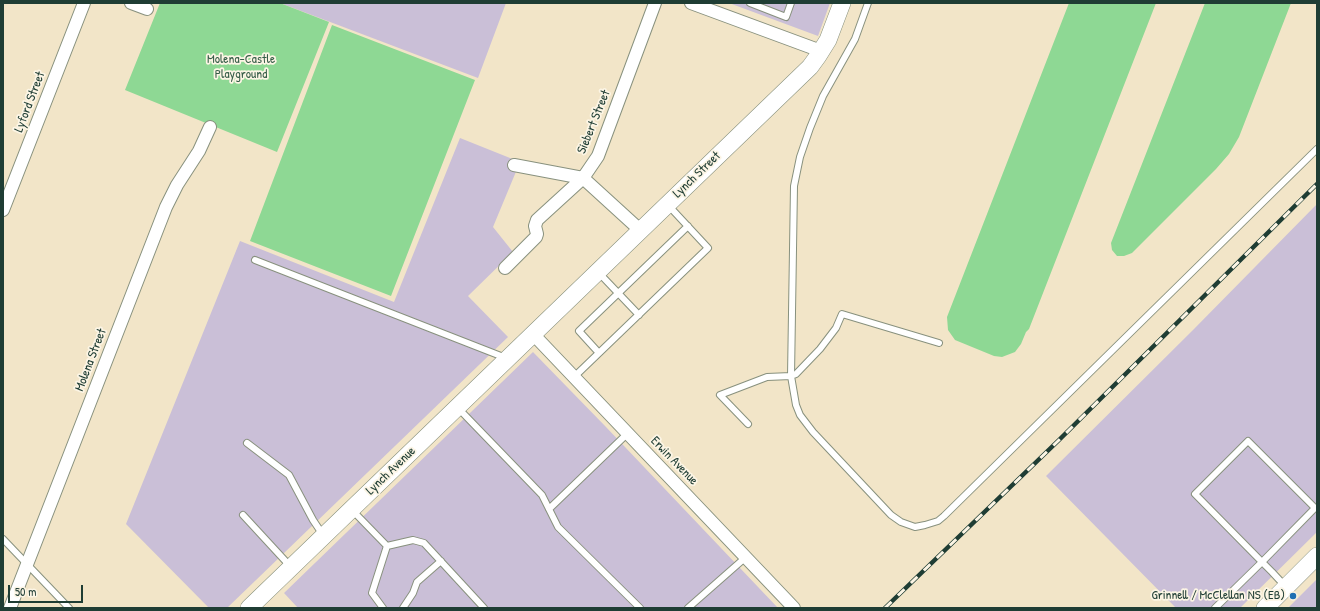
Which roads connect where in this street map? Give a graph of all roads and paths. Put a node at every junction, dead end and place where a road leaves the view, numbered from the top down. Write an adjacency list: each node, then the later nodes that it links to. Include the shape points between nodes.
1 (84, 3): 16 (street, Lyford Street)
2 (130, 3): 9 (street)
3 (655, 3): 14 (street, Siebert Street, via 598,156)
4 (692, 3): 10 (street)
5 (750, 3): 6 (lane, via 786,17)
6 (791, 3)
7 (842, 3): 10 (street, Lynch Street)
8 (868, 3): 28 (lane, via 855,39 823,96 810,128 794,186)
9 (147, 9)
10 (822, 51): 15 (street, Lynch Street, via 810,67)
11 (210, 128): 44 (street, Molena Street, via 166,206)
12 (1317, 149): 28 (lane, via 938,521 915,527 891,515 800,416)
13 (514, 165): 14 (street)
14 (583, 178): 18 (street); 20 (street, Siebert Street, via 537,220 536,237)
15 (667, 204): 17 (lane); 18 (street, Lynch Street)
16 (3, 210)
17 (688, 226): 22 (lane); 23 (lane, via 708,248)
18 (640, 230): 21 (street, Lynch Street)
19 (254, 260): 27 (lane)
20 (505, 268)
21 (597, 271): 22 (lane); 24 (street, Lynch Street)
22 (618, 294): 23 (lane); 26 (lane, via 579,331)
23 (639, 315): 26 (lane)
24 (533, 334): 27 (street, Lynch Avenue); 29 (street, Erwin Avenue)
25 (939, 344): 28 (lane, via 842,314 836,328 820,349)
26 (599, 353): 29 (lane)
27 (507, 359): 30 (street, Lynch Avenue)
28 (791, 376): 31 (lane, via 767,377 720,396)
29 (574, 377): 32 (street, Erwin Avenue)
30 (457, 407): 34 (lane, via 542,495); 35 (street, Lynch Avenue)
31 (748, 424)
32 (628, 433): 34 (lane); 41 (street, Erwin Avenue)
33 (247, 443): 37 (lane, via 289,475)
34 (549, 509): 53 (lane, via 558,527)
35 (352, 510): 37 (street, Lynch Avenue); 39 (lane)
36 (243, 515): 45 (lane)
37 (324, 536): 45 (street, Lynch Avenue)
38 (3, 539): 44 (lane)
39 (387, 546): 42 (lane, via 413,540 424,543); 50 (lane, via 372,593)
40 (1317, 556): 46 (street)
41 (746, 558): 54 (lane); 55 (street, Erwin Avenue)
42 (441, 561): 51 (lane, via 417,582); 52 (lane)
43 (1262, 562): 43 (lane, via 1195,494 1248,441 1315,508); 46 (lane); 56 (lane)
44 (27, 564): 47 (street, Molena Street); 48 (lane)
45 (291, 567): 49 (street, Lynch Avenue)
46 (1286, 587): 57 (street)
47 (10, 608)
48 (69, 608)
49 (249, 608)
50 (382, 608)
51 (404, 608)
52 (484, 608)
53 (640, 608)
54 (688, 608)
55 (794, 608)
56 (1215, 608)
57 (1265, 608)

